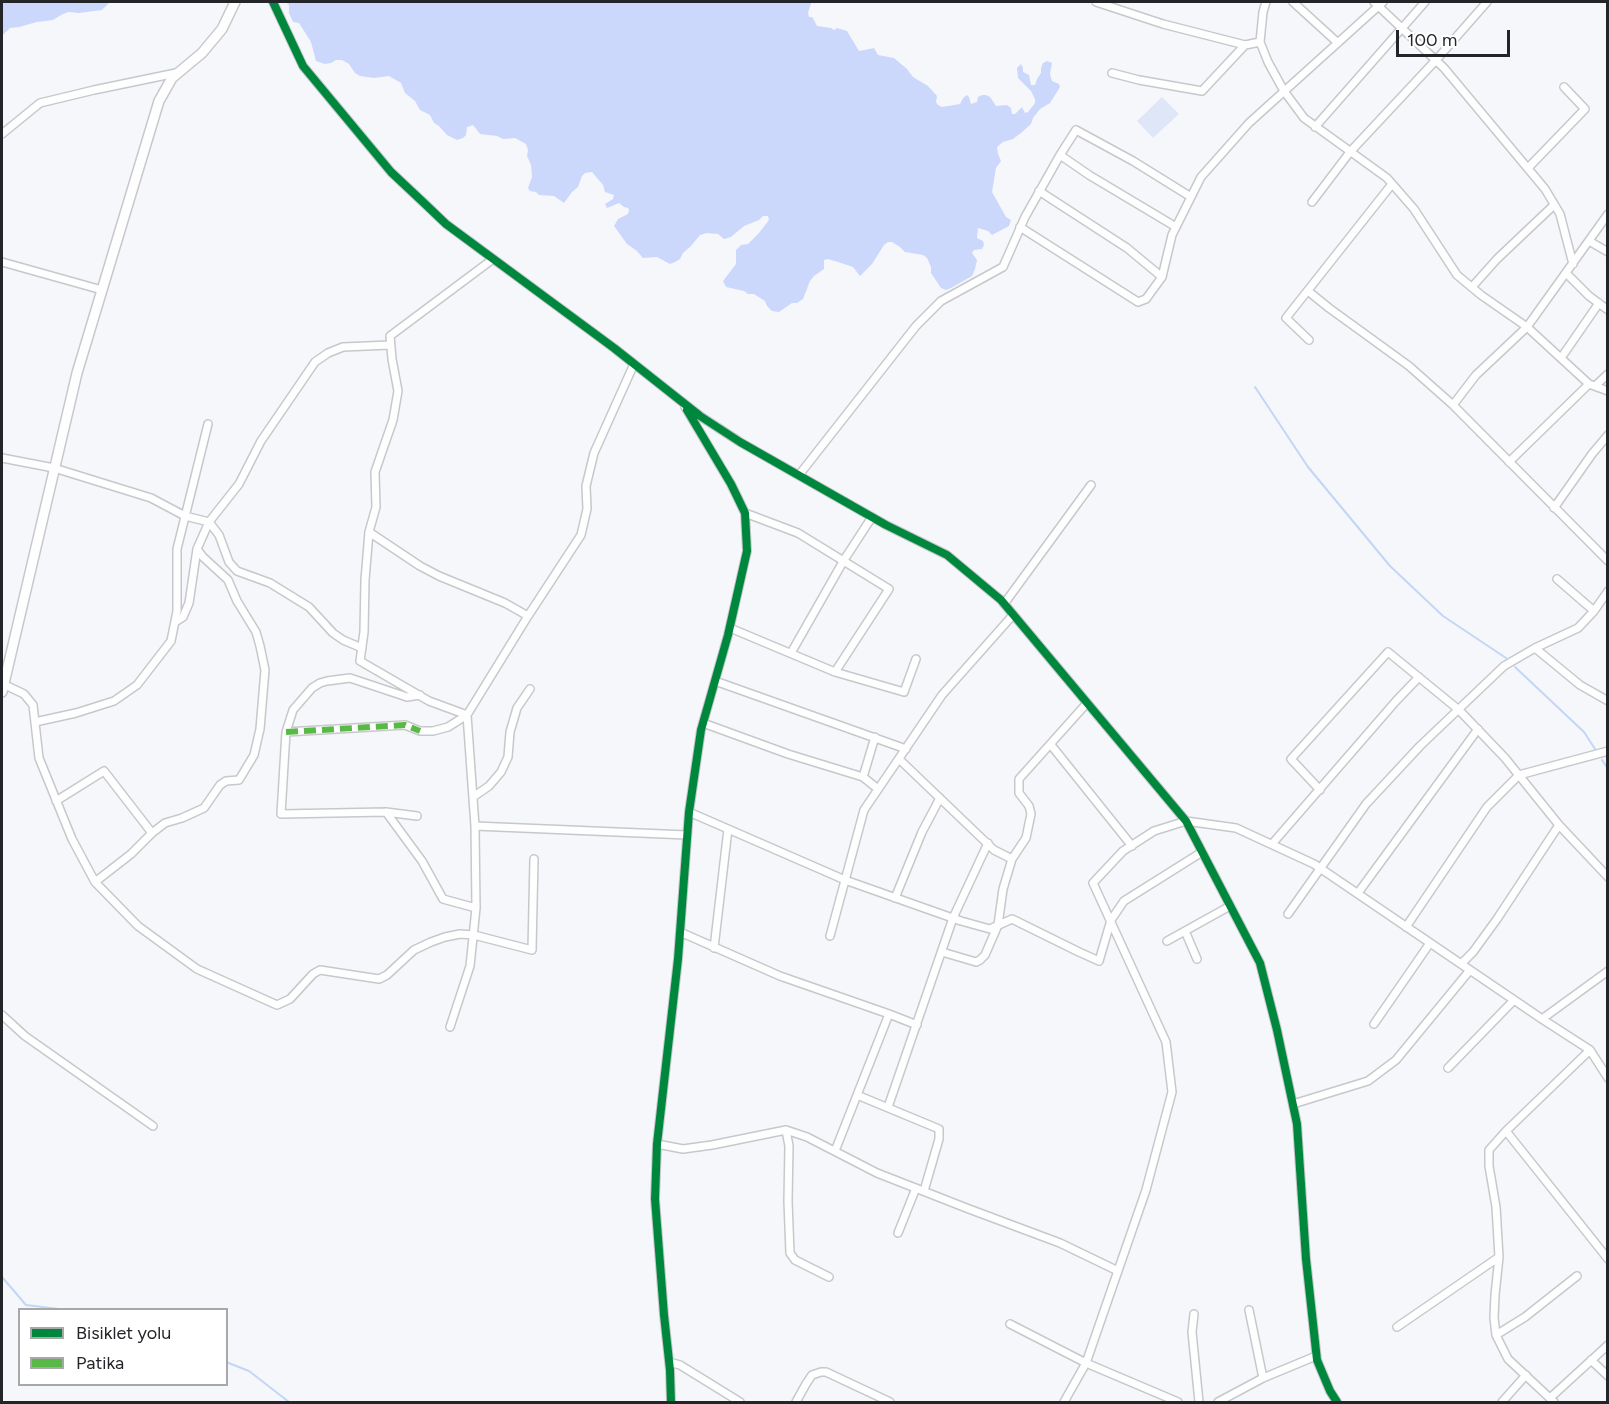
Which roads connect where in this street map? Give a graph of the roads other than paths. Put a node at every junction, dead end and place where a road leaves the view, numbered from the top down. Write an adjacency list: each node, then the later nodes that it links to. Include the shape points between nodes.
1 (235, 2): 14 (street, via 222,29)
2 (273, 2): 33 (street, via 303,66 391,172 446,224)
3 (1096, 2): 12 (street)
4 (1266, 2): 10 (street)
5 (1293, 2): 11 (street)
6 (1425, 2): 9 (street)
7 (1487, 2): 13 (street)
8 (1379, 3): 9 (street); 11 (street)
9 (1402, 28): 13 (street); 18 (street)
10 (1260, 42): 12 (street); 17 (street)
11 (1338, 43): 17 (street)
12 (1245, 45): 15 (street, via 1202,90)
13 (1436, 60): 20 (street); 22 (street)
14 (178, 73): 19 (street, via 40,103); 39 (street, via 159,101)
15 (1112, 73)
16 (1564, 87): 22 (street, via 1585,109)
17 (1284, 92): 18 (street); 25 (street, via 1249,123 1201,177)
18 (1315, 127): 20 (street)
19 (2, 134)
20 (1350, 152): 23 (street); 26 (street)
21 (1060, 155): 24 (street); 25 (street, via 1076,130); 30 (street)
22 (1527, 168): 27 (street)
23 (1392, 184): 38 (street, via 1414,209 1457,275); 40 (street)
24 (1039, 190): 29 (street); 37 (street, via 1127,248)
25 (1191, 197): 30 (street)
26 (1312, 202)
27 (1554, 205): 35 (street); 38 (street)
28 (1608, 214): 31 (street)
29 (1020, 227): 37 (street, via 1138,302 1146,299); 58 (street, via 1003,267 932,309)
30 (1176, 228): 37 (street)
31 (1589, 241): 32 (street); 35 (street)
32 (1608, 252)
33 (493, 259): 45 (street, via 397,330 390,336); 47 (street)
34 (2, 262): 39 (street)
35 (1573, 264): 36 (street)
36 (1566, 273): 41 (street); 43 (street)
37 (1162, 277)
38 (1472, 287): 43 (street)
39 (102, 290): 57 (street)
40 (1308, 291): 44 (street, via 1287,318); 52 (street, via 1409,366)
41 (1599, 303): 42 (street); 46 (street)
42 (1608, 310)
43 (1527, 327): 46 (street); 52 (street, via 1476,375)
44 (1309, 340)
45 (390, 345): 64 (street, via 343,346 315,362 261,441 239,484); 65 (street, via 398,391 393,420 375,472 376,507)
46 (1561, 358): 49 (street)
47 (634, 363): 51 (street); 74 (street, via 594,453 580,535)
48 (1608, 374): 49 (street)
49 (1592, 385): 50 (street); 56 (street)
50 (1608, 391)
51 (682, 401): 58 (street, via 740,442); 61 (street)
52 (1453, 405): 56 (street)
53 (208, 424): 62 (street)
54 (1608, 435): 60 (street)
55 (2, 458): 57 (street)
56 (1509, 462): 60 (street)
57 (54, 468): 62 (street, via 151,498); 80 (street)
58 (799, 475): 63 (street)
59 (1091, 485): 71 (street)
60 (1554, 508): 68 (street)
61 (745, 513): 67 (street, via 798,533); 76 (street, via 747,551)
62 (185, 516): 64 (street); 75 (street, via 177,549)
63 (872, 517): 67 (street); 71 (street, via 947,555)
64 (209, 522): 66 (street); 77 (street, via 237,571 270,583 309,607 343,640)
65 (369, 532): 74 (street, via 420,566); 77 (street)
66 (197, 549): 75 (street, via 189,603 183,617); 115 (street, via 228,580 256,633 265,670 260,729 254,755 238,780 220,785 204,808)
67 (844, 560): 79 (street); 82 (street, via 890,589)
68 (1608, 561)
69 (1557, 579): 72 (street)
70 (1608, 591): 72 (street)
71 (1004, 604): 73 (street)
72 (1594, 611): 78 (street, via 1578,628)
73 (1013, 615): 89 (street); 98 (street, via 942,695)
74 (528, 616): 91 (street)
75 (175, 622): 92 (street, via 171,641 137,685 114,701)
76 (730, 628): 79 (street); 84 (street)
77 (362, 648): 87 (street, via 360,661)
78 (1535, 648): 88 (street, via 1580,685); 90 (street, via 1504,666)
79 (791, 653): 82 (street)
80 (6, 657): 85 (street)
81 (916, 659): 82 (street, via 904,692)
82 (835, 672)
83 (1419, 677): 90 (street); 104 (street); 104 (street, via 1388,651 1326,719 1292,759)
84 (715, 681): 93 (street); 96 (street)
85 (2, 688): 92 (street, via 24,694 33,705)
86 (530, 689): 105 (street, via 517,708 508,757 501,772)
87 (420, 695): 91 (street); 95 (street, via 407,697 350,678 327,681 312,688 294,710)
88 (1608, 701)
89 (1087, 703): 97 (street); 111 (street)
90 (1459, 710): 94 (street); 123 (street, via 1366,804)
91 (467, 716): 95 (street, via 448,728 433,731 405,725); 105 (street)
92 (35, 722): 107 (street, via 39,758)
93 (703, 723): 102 (street); 109 (street)
94 (1478, 729): 101 (street); 127 (street)
95 (286, 732): 108 (street, via 281,814)
96 (875, 737): 98 (street); 102 (street)
97 (1051, 745): 119 (street); 122 (street, via 1019,779 1019,793 1031,814 1026,838)
98 (906, 749): 100 (street)
99 (1608, 751): 101 (street)
100 (899, 759): 103 (street); 106 (street)
101 (1519, 775): 112 (street); 135 (street, via 1487,807)
102 (863, 777): 103 (street)
103 (878, 789): 125 (street, via 864,810)
104 (1320, 790): 118 (street)
105 (473, 796): 113 (street)
106 (940, 798): 117 (street); 128 (street)
107 (56, 801): 115 (street, via 104,771); 126 (street)
108 (386, 812): 110 (street); 130 (street, via 443,898)
109 (689, 812): 114 (street); 116 (street)
110 (417, 816)
111 (1186, 821): 118 (street, via 1236,828); 119 (street, via 1154,831); 120 (street)
112 (1560, 825): 124 (street); 145 (street)
113 (475, 826): 116 (street); 130 (street)
114 (728, 829): 125 (street); 142 (street)
115 (152, 832): 126 (street)
116 (687, 835): 137 (street)
117 (988, 843): 122 (street); 132 (street)
118 (1272, 844): 123 (street)
119 (1132, 846): 133 (street, via 1093,883)
120 (1202, 852): 129 (street); 133 (street, via 1124,901)
121 (534, 859): 138 (street, via 532,950)
122 (1012, 859): 134 (street, via 1003,889)
123 (1320, 868): 127 (street); 131 (street)
124 (1608, 876)
125 (845, 880): 128 (street); 139 (street)
126 (95, 882): 138 (street, via 138,926 197,969 277,1005 290,999 320,970 379,979 414,950 431,942 460,934)
127 (1358, 893): 135 (street)
128 (895, 898): 132 (street)
129 (1230, 906): 136 (street); 159 (street, via 1260,963)
130 (477, 908): 138 (street)
131 (1288, 914)
132 (953, 918): 134 (street, via 990,929); 143 (street)
133 (1111, 920): 134 (street, via 1099,961 1012,919); 171 (street, via 1166,1042 1172,1092 1146,1190)
134 (999, 925): 143 (street, via 985,956 976,962)
135 (1406, 927): 141 (street)
136 (1185, 931): 140 (street); 144 (street)
137 (680, 932): 142 (street); 164 (street)
138 (474, 935): 154 (street, via 470,966)
139 (830, 936)
140 (1167, 941)
141 (1430, 943): 145 (street); 153 (street)
142 (714, 948): 149 (street)
143 (942, 952): 152 (street)
144 (1197, 959)
145 (1461, 964): 146 (street)
146 (1470, 970): 148 (street); 159 (street, via 1396,1060 1368,1081)
147 (1608, 971): 151 (street)
148 (1514, 1000): 151 (street); 156 (street)
149 (889, 1014): 152 (street); 158 (street)
150 (2, 1015): 161 (street, via 25,1036)
151 (1542, 1020): 155 (street)
152 (917, 1024): 160 (street)
153 (1374, 1024)
154 (450, 1027)
155 (1590, 1050): 157 (street); 163 (street)
156 (1448, 1068)
157 (1607, 1078)
158 (857, 1095): 160 (street); 165 (street)
159 (1293, 1104): 180 (street, via 1298,1124)
160 (888, 1107): 167 (street, via 939,1129)
161 (153, 1126)
162 (786, 1130): 164 (street, via 683,1149); 165 (street); 173 (street, via 790,1253 795,1260)
163 (1506, 1131): 169 (street, via 1489,1150); 170 (street)
164 (657, 1144): 182 (street, via 655,1199)
165 (835, 1151): 166 (street)
166 (916, 1188): 167 (street); 168 (street)
167 (924, 1191): 171 (street, via 1060,1243)
168 (898, 1233)
169 (1499, 1257): 177 (street); 178 (street, via 1494,1295)
170 (1608, 1259)
171 (1118, 1271): 183 (street)
172 (1577, 1276): 178 (street)
173 (829, 1277)
174 (1249, 1310): 186 (street)
175 (1194, 1314): 194 (street, via 1192,1332)
176 (1010, 1324): 183 (street)
177 (1397, 1327)
178 (1496, 1335): 184 (street, via 1508,1359)
179 (1608, 1345): 181 (street)
180 (1316, 1356): 186 (street); 196 (street)
181 (1591, 1360): 185 (street); 187 (street)
182 (669, 1362): 188 (street); 189 (street)
183 (1086, 1363): 192 (street); 193 (street)
184 (1526, 1376): 187 (street); 197 (street)
185 (1608, 1376)
186 (1263, 1378): 195 (street)
187 (1552, 1400)
188 (671, 1402)
189 (740, 1402)
190 (796, 1402): 191 (street, via 812,1375 826,1372)
191 (890, 1402)
192 (1064, 1402)
193 (1178, 1402)
194 (1200, 1402)
195 (1218, 1402)
196 (1337, 1402)
197 (1502, 1402)

